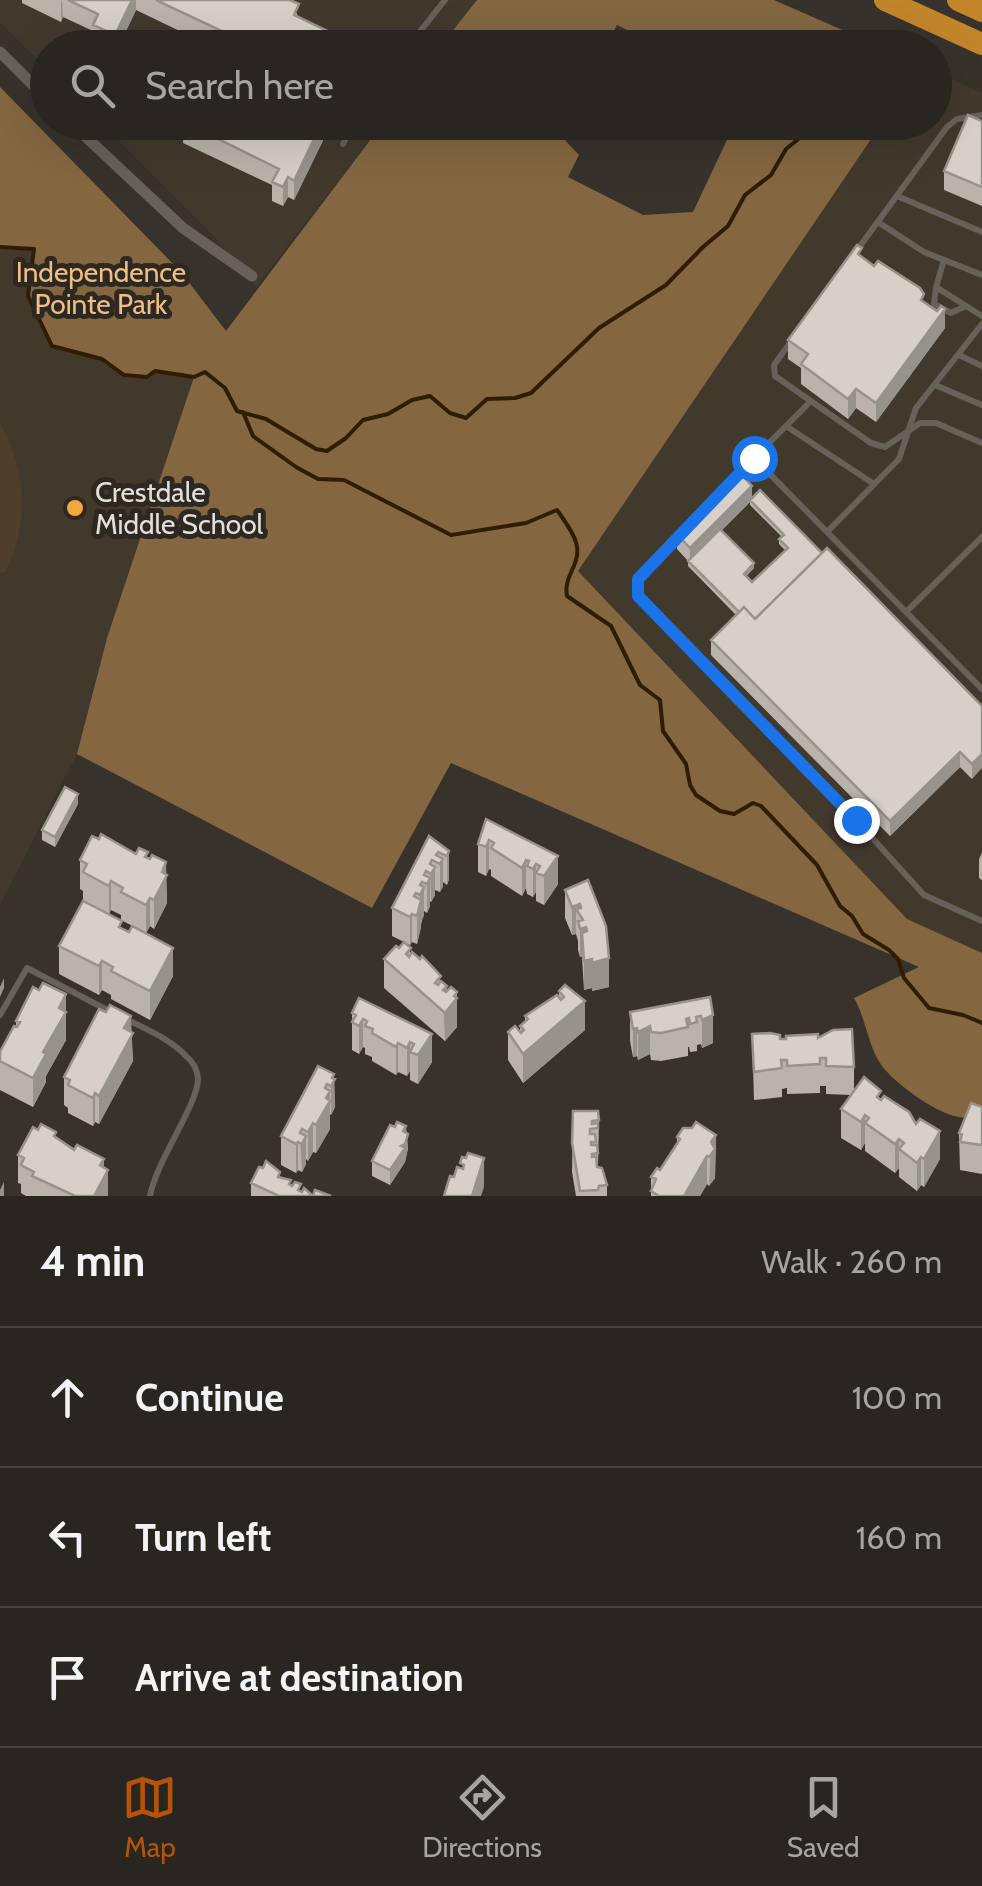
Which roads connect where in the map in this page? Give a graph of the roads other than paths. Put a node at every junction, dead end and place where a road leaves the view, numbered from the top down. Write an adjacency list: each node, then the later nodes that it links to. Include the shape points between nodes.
1 (446, 0): 5 (lane)
2 (885, 0): 6 (highway)
3 (958, 0): 4 (highway)
4 (982, 11)
5 (422, 30)
6 (951, 30)
7 (952, 30): 8 (highway)
8 (982, 44)
9 (0, 52): 10 (street)
10 (30, 82)
11 (982, 115): 12 (lane)
12 (952, 124)
13 (89, 140): 22 (street, via 183,228)
14 (344, 140): 16 (lane)
15 (938, 140): 17 (lane)
16 (342, 144)
17 (897, 196): 18 (lane); 19 (lane)
18 (878, 222): 20 (lane); 21 (lane)
19 (982, 232)
20 (855, 254)
21 (944, 260): 23 (lane); 24 (lane)
22 (252, 276)
23 (982, 276)
24 (936, 287): 25 (lane); 25 (lane, via 934,304 951,314)
25 (966, 306): 26 (lane)
26 (982, 316)
27 (982, 324): 29 (lane)
28 (797, 334): 32 (lane, via 774,366 775,376)
29 (959, 356): 30 (lane); 31 (lane)
30 (982, 366)
31 (935, 384): 33 (lane); 35 (lane)
32 (811, 402): 34 (lane); 35 (lane, via 871,443 885,446)
33 (982, 405)
34 (786, 426): 37 (lane); 38 (lane)
35 (908, 431): 36 (lane, via 936,423); 38 (lane, via 899,459)
36 (982, 443)
37 (754, 458): 39 (lane); 41 (lane)
38 (874, 484): 41 (lane)
39 (728, 485)
40 (690, 525): 45 (lane, via 638,579 638,596 924,894)
41 (827, 532): 43 (lane)
42 (982, 537): 43 (lane)
43 (906, 612): 44 (lane)
44 (982, 689)
45 (982, 921)
46 (0, 1015): 47 (lane, via 27,968 180,1050 195,1068 196,1088)
47 (150, 1196)

